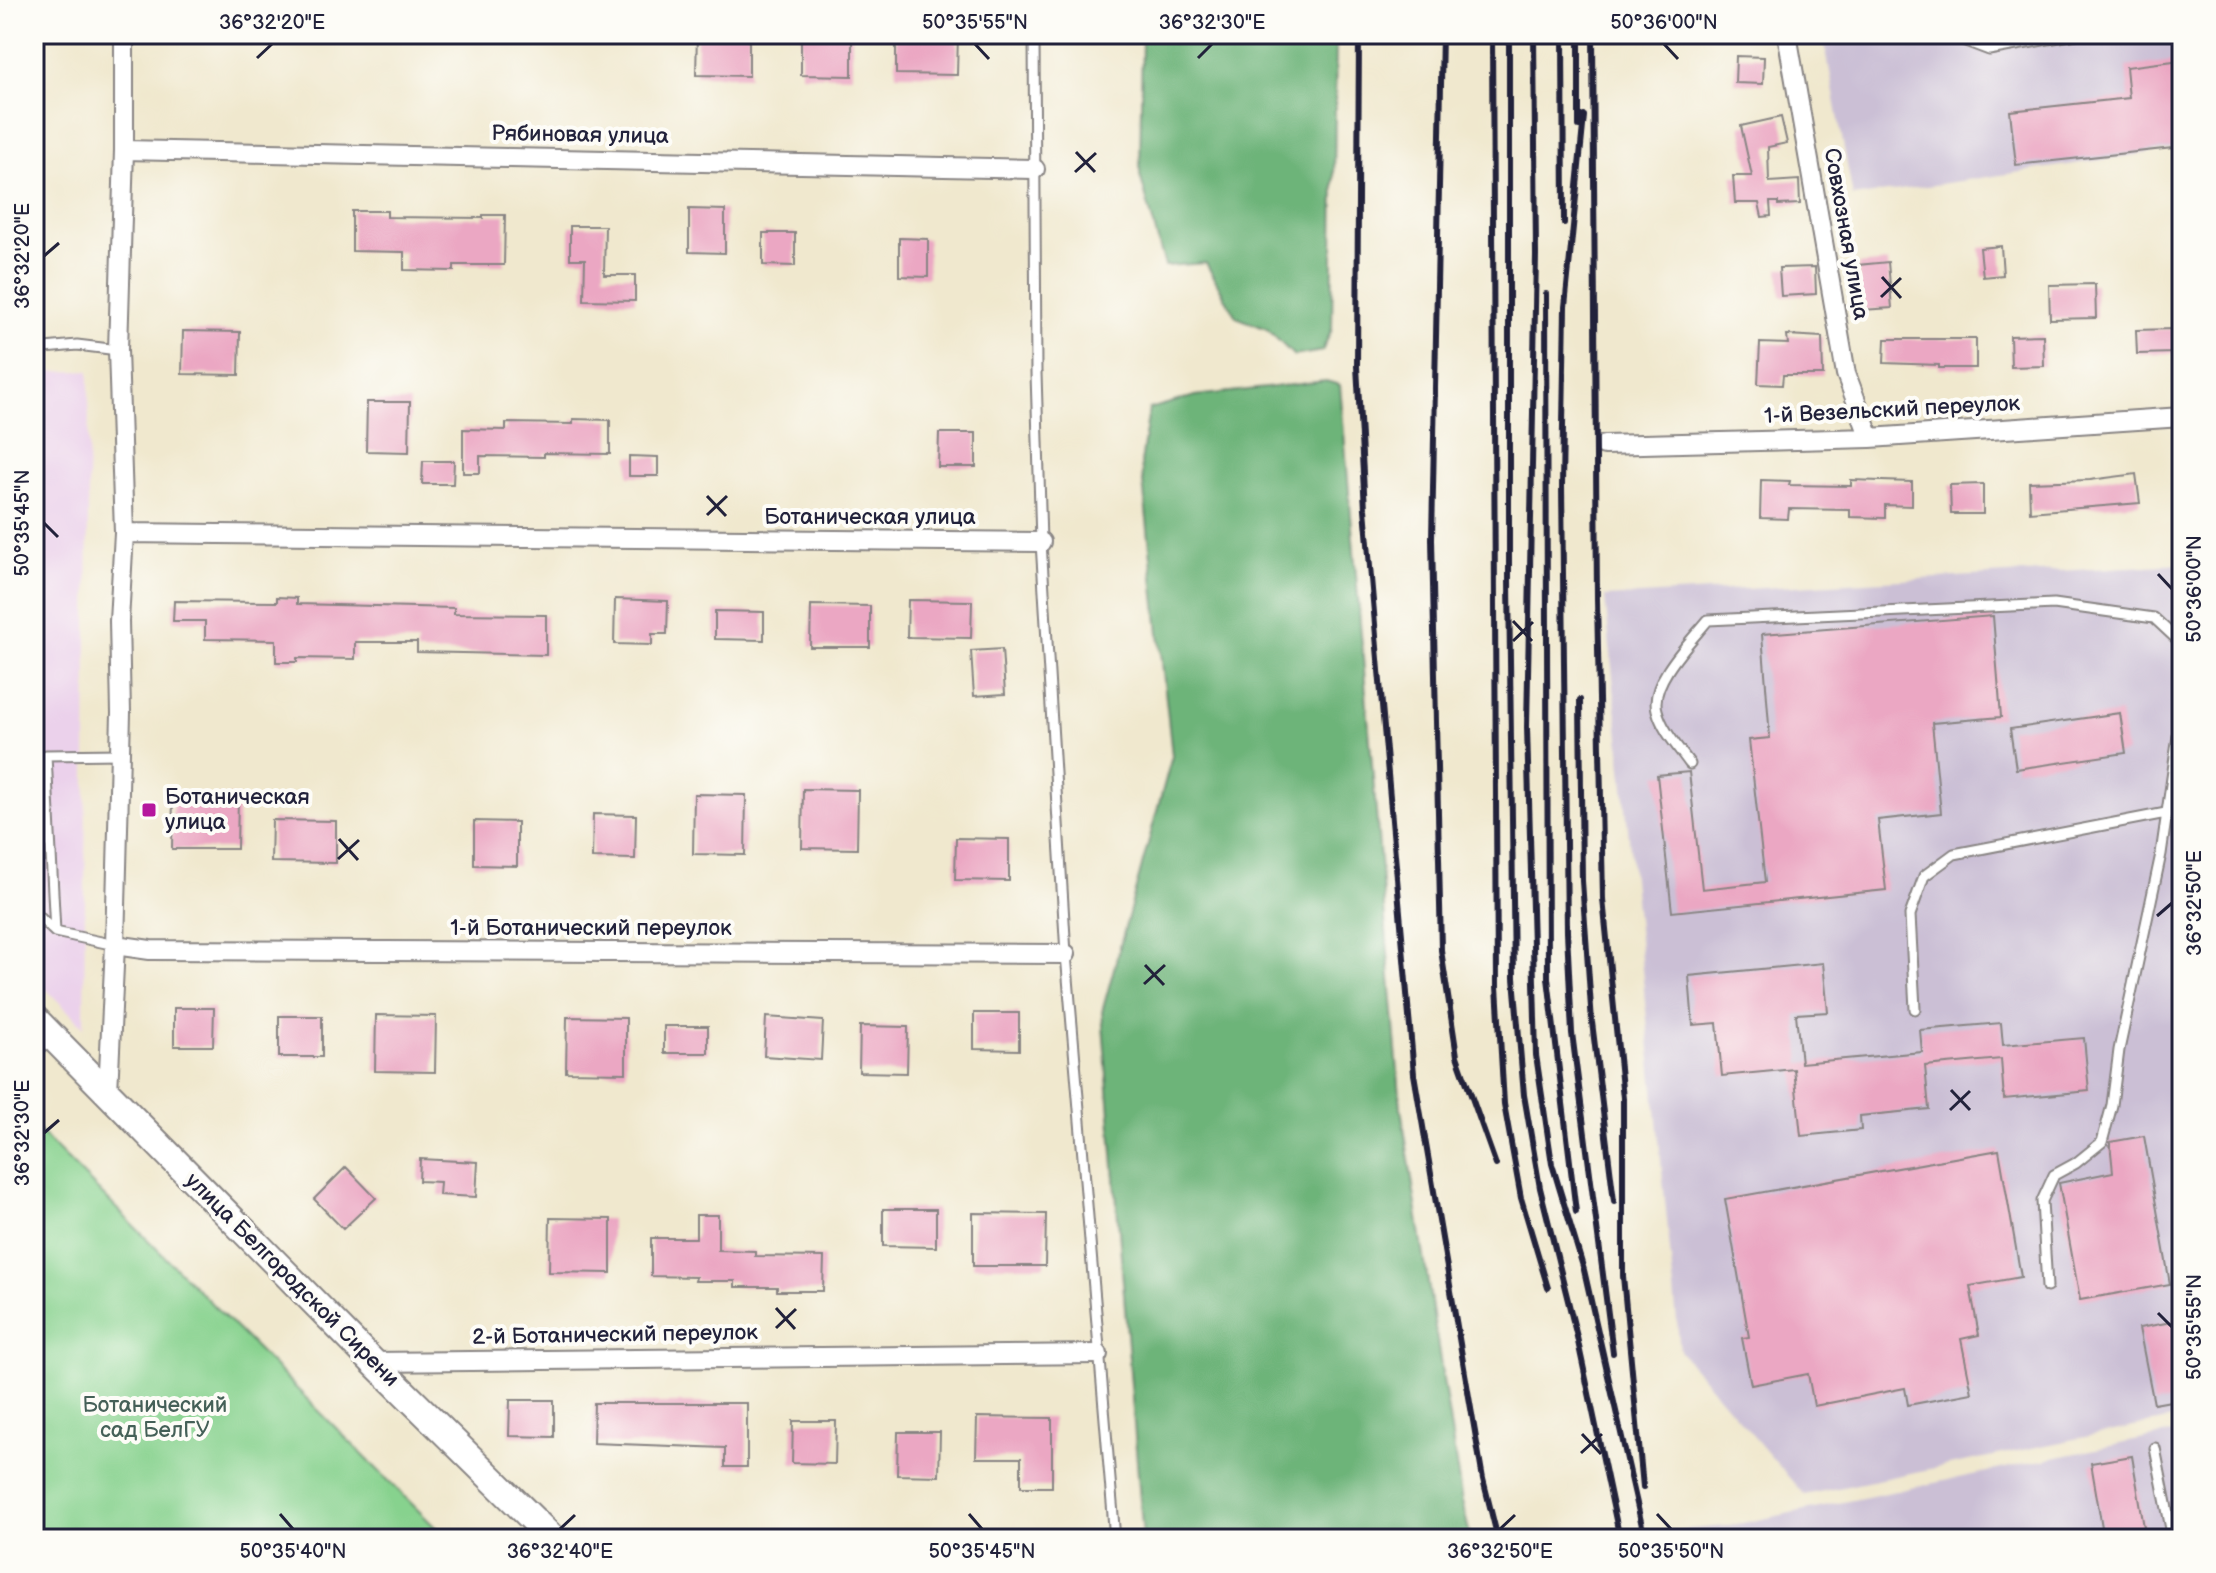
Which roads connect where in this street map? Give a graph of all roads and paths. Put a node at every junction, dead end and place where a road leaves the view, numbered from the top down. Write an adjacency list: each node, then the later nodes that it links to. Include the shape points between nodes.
1 (124, 34): 6 (street)
2 (1034, 34): 7 (lane)
3 (1787, 34): 11 (street, Совхозная улица, via 1846,374)
4 (1947, 34): 5 (lane, via 1989,50)
5 (2076, 34)
6 (124, 150): 7 (street, Рябиновая улица); 9 (street)
7 (1035, 169): 14 (lane)
8 (34, 349): 9 (lane, via 77,345)
9 (118, 350): 13 (street)
10 (2182, 417): 11 (street, 1-й Везельский переулок)
11 (1870, 438): 12 (street, 1-й Везельский переулок)
12 (1604, 445)
13 (124, 533): 14 (street, Ботаническая улица); 17 (street)
14 (1041, 542): 23 (lane)
15 (2182, 644): 18 (lane, via 2154,618 2054,604 1708,620 1664,675 1655,706)
16 (2182, 708): 19 (lane)
17 (120, 754): 21 (lane, via 46,755); 22 (street)
18 (1690, 764)
19 (2166, 813): 24 (lane, via 1954,854 1924,876 1910,915); 27 (lane, via 2102,1142 2054,1175 2042,1201)
20 (34, 912): 21 (lane)
21 (55, 932): 22 (lane)
22 (115, 945): 23 (street, 1-й Ботанический переулок, via 150,950); 26 (street)
23 (1066, 954): 28 (lane)
24 (1915, 1009)
25 (34, 1018): 26 (main road, улица Белгородской Сирени)
26 (108, 1092): 29 (main road, улица Белгородской Сирени)
27 (2047, 1287)
28 (1098, 1354): 29 (street, 2-й Ботанический переулок); 32 (lane)
29 (373, 1362): 31 (main road, улица Белгородской Сирени)
30 (2155, 1448): 33 (lane)
31 (553, 1539)
32 (1115, 1539)
33 (2173, 1539)

